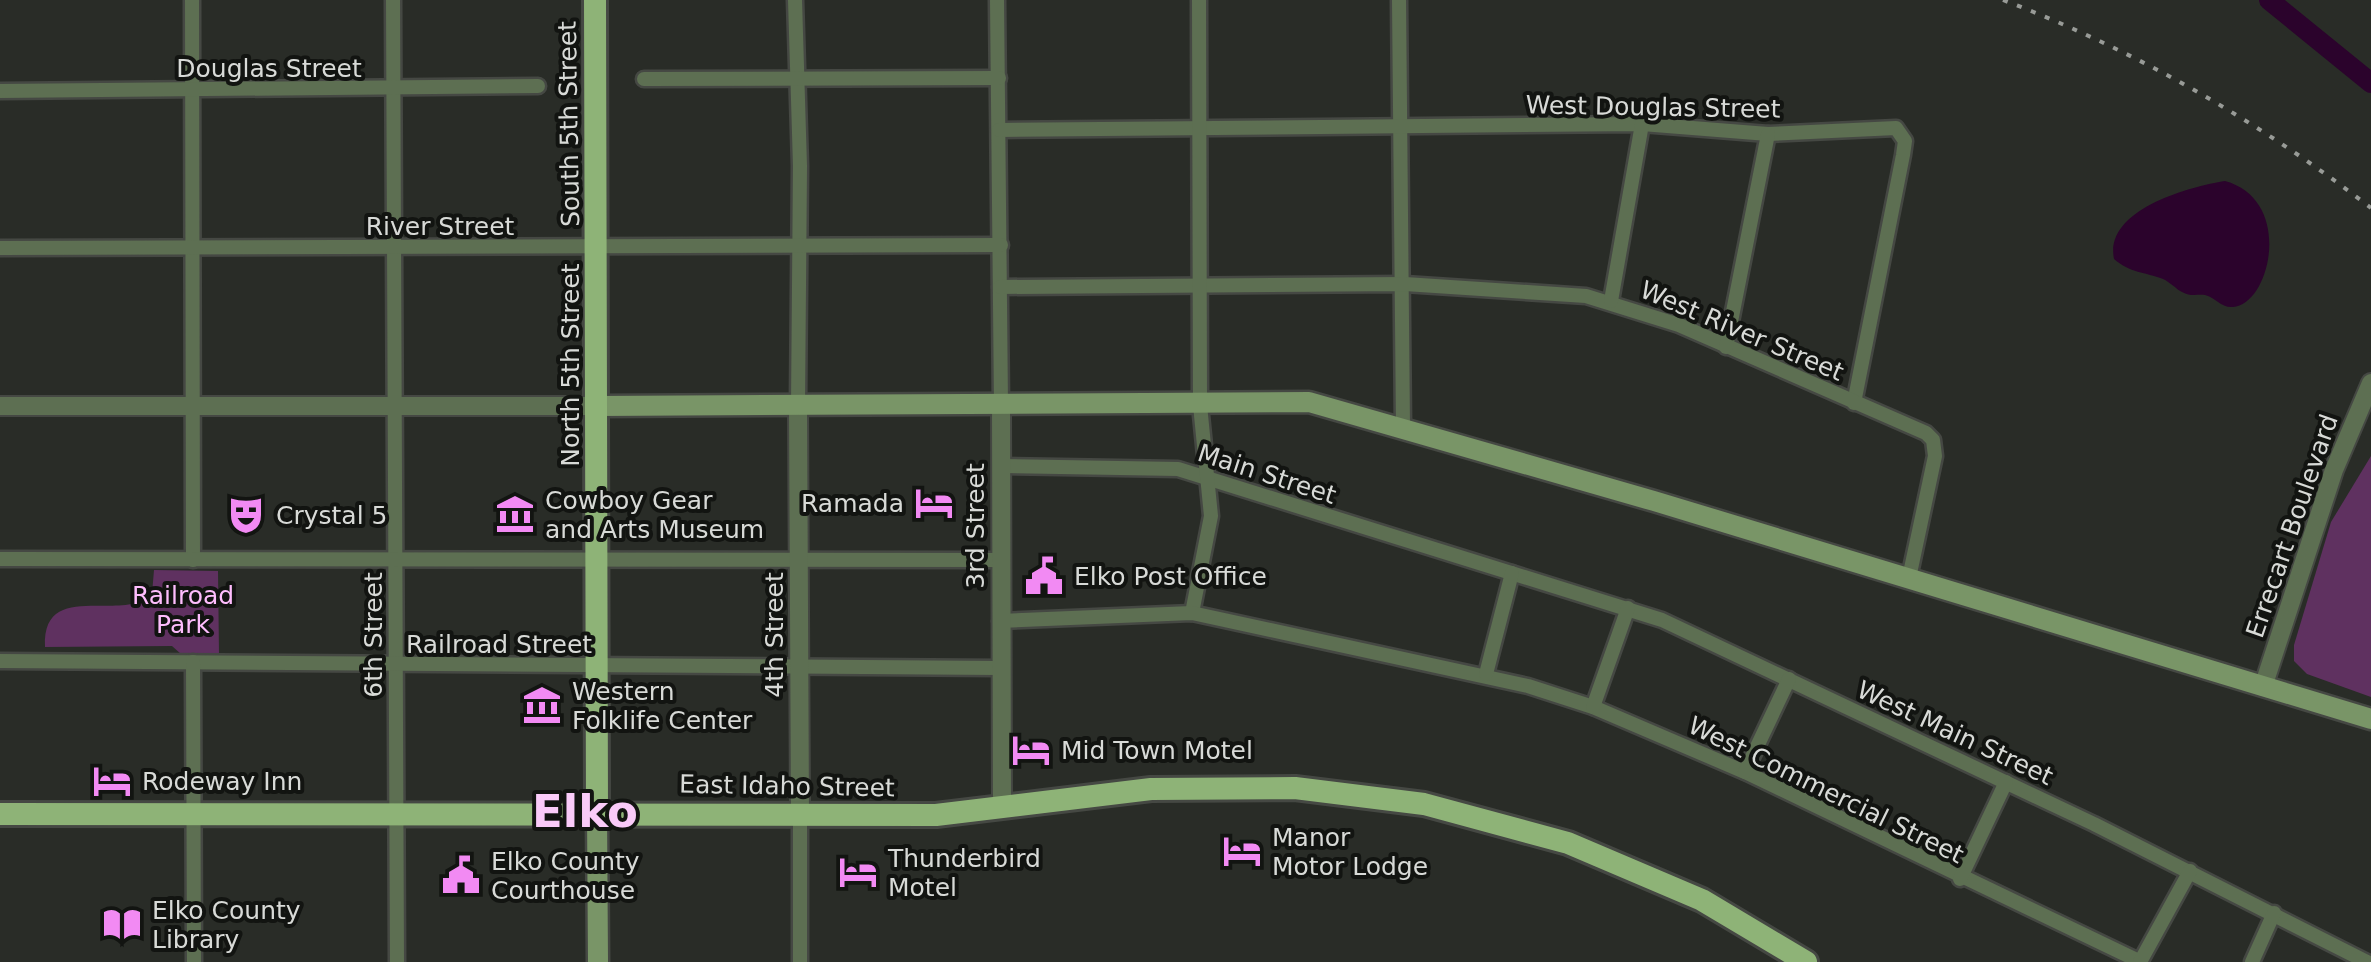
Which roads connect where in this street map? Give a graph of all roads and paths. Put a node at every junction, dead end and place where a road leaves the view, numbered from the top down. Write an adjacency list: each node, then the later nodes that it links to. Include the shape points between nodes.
1 (394, 0): 12 (street, 6th Street)
2 (595, 0): 24 (main road, South 5th Street)
3 (795, 0): 8 (street, 4th Street)
4 (996, 0): 9 (street, 3rd Street)
5 (1199, 0): 18 (street)
6 (1399, 0): 16 (street)
7 (192, 3): 14 (street)
8 (799, 78): 9 (street); 10 (street); 25 (street, 4th Street)
9 (998, 78): 17 (street, 3rd Street)
10 (644, 79)
11 (538, 86): 12 (street, Douglas Street)
12 (394, 90): 14 (street, Douglas Street); 23 (street, 6th Street)
13 (0, 91): 14 (street, Douglas Street)
14 (192, 91): 22 (street)
15 (1642, 124): 16 (street, West Douglas Street); 19 (street, West Douglas Street); 29 (street)
16 (1401, 127): 18 (street); 26 (street)
17 (999, 130): 18 (street); 20 (street, 3rd Street)
18 (1202, 130): 28 (street)
19 (1768, 134): 30 (street); 32 (street, West Douglas Street, via 1902,132)
20 (1000, 245): 25 (street, River Street); 27 (street, 3rd Street)
21 (0, 248): 22 (street, River Street)
22 (193, 248): 23 (street, River Street); 36 (street)
23 (395, 248): 24 (street, River Street); 37 (street, 6th Street)
24 (598, 248): 25 (street, River Street); 38 (main road, North 5th Street)
25 (798, 248): 39 (street, 4th Street)
26 (1405, 284): 28 (street); 29 (street, West River Street); 40 (street)
27 (1000, 286): 28 (street); 33 (street, 3rd Street)
28 (1198, 287): 34 (street)
29 (1610, 301): 30 (street, West River Street)
30 (1726, 347): 32 (street, West River Street)
31 (2371, 383): 62 (street, Errecart Boulevard, via 2334,470)
32 (1854, 403): 50 (street, West River Street, via 1933,440)
33 (1001, 405): 34 (main road); 39 (main road); 41 (street, 3rd Street)
34 (1200, 405): 40 (main road, via 1309,402); 42 (street)
35 (0, 406): 36 (street)
36 (194, 406): 37 (street); 46 (street)
37 (395, 406): 38 (street); 43 (street, 6th Street)
38 (598, 406): 39 (main road); 47 (main road, North 5th Street)
39 (798, 406): 45 (street, 4th Street)
40 (1403, 428): 50 (main road)
41 (1001, 466): 42 (street, Main Street, via 1142,466); 48 (street, 3rd Street)
42 (1204, 475): 49 (street, Main Street); 52 (street, via 1211,516)
43 (395, 558): 46 (street); 47 (street); 56 (street, 6th Street)
44 (0, 559): 46 (street)
45 (799, 559): 47 (street); 48 (street); 59 (street, 4th Street)
46 (193, 560)
47 (598, 560): 57 (main road, North 5th Street)
48 (1000, 560): 53 (street, 3rd Street)
49 (1512, 573): 51 (street, West Main Street); 60 (street)
50 (1909, 578): 62 (main road)
51 (1628, 608): 61 (street, West Main Street); 63 (street)
52 (1192, 613): 53 (street, West Commercial Street); 60 (street, West Commercial Street)
53 (1000, 621): 58 (street, 3rd Street)
54 (0, 660): 55 (street, Railroad Street)
55 (192, 662): 56 (street, Railroad Street); 70 (street)
56 (396, 666): 57 (street, Railroad Street); 71 (street, 6th Street)
57 (598, 668): 59 (street, Railroad Street); 68 (main road, North 5th Street)
58 (999, 668): 59 (street, Railroad Street); 67 (street, 3rd Street)
59 (800, 670): 72 (street, 4th Street)
60 (1486, 674): 63 (street, West Commercial Street)
61 (1789, 679): 65 (street); 66 (street, West Main Street)
62 (2263, 687): 64 (main road)
63 (1593, 707): 65 (street, West Commercial Street)
64 (2371, 719)
65 (1746, 772): 74 (street, West Commercial Street)
66 (2006, 782): 73 (street, West Main Street); 74 (street)
67 (1002, 806): 72 (main road, East Idaho Street, via 936,815); 80 (main road, East Idaho Street, via 1232,787 1355,794 1451,810 1639,870)
68 (597, 811): 71 (main road, East Idaho Street); 72 (main road, East Idaho Street); 78 (main road, North 5th Street)
69 (0, 814): 70 (main road, East Idaho Street)
70 (195, 814): 71 (main road, East Idaho Street); 76 (street)
71 (397, 814): 77 (street, 6th Street)
72 (800, 815): 79 (street, 4th Street)
73 (2190, 871): 75 (street, West Main Street); 81 (street)
74 (1960, 879): 81 (street, West Commercial Street)
75 (2274, 913): 82 (street); 83 (street, West Main Street)
76 (194, 962)
77 (396, 962)
78 (598, 962)
79 (800, 962)
80 (1806, 962)
81 (2140, 962)
82 (2252, 962)
83 (2367, 962)

